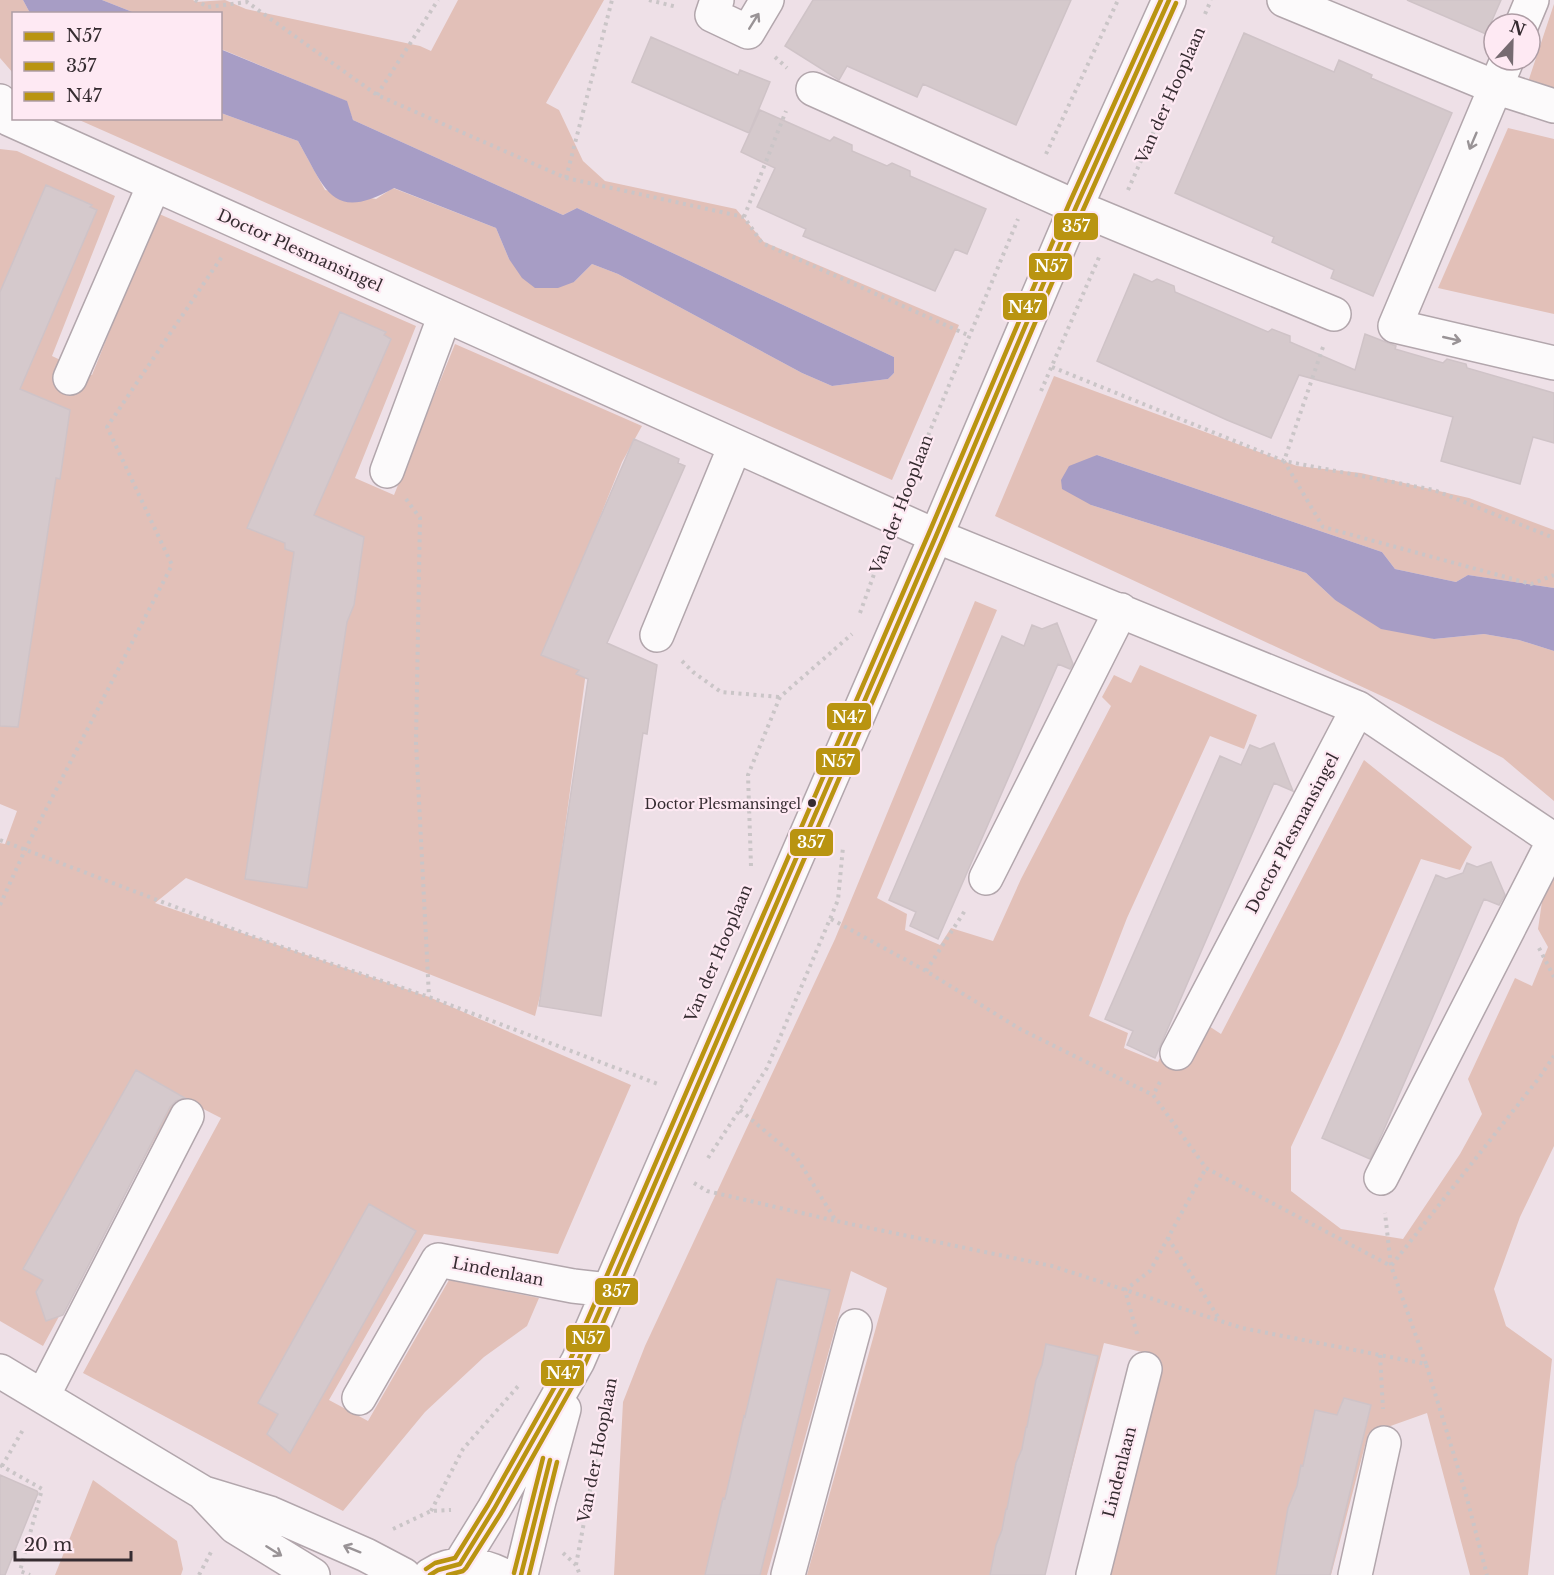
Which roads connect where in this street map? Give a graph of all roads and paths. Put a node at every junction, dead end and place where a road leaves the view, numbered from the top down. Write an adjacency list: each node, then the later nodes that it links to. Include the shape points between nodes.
1 (195, 0): 10 (path, via 208,7)
2 (438, 0): 16 (path)
3 (612, 0): 19 (path)
4 (717, 0): 12 (street, via 712,15)
5 (767, 0): 12 (street, one-way to 5)
6 (1118, 0): 21 (path, Van der Hooplaan)
7 (1169, 0): 22 (street, Van der Hooplaan)
8 (1211, 0): 11 (path, Van der Hooplaan)
9 (1284, 0): 14 (street)
10 (247, 1): 16 (path)
11 (1202, 21)
12 (748, 32): 15 (path)
13 (1184, 64): 24 (path, Van der Hooplaan)
14 (1501, 74): 18 (street); 29 (street, one-way to 29, via 1395,326)
15 (806, 84): 21 (street); 23 (path)
16 (377, 94): 19 (path)
17 (0, 101): 20 (street, Doctor Plesmansingel, via 9,119)
18 (1554, 106)
19 (566, 178): 23 (path)
20 (154, 184): 25 (street, Doctor Plesmansingel); 31 (street)
21 (1031, 186): 22 (street); 28 (path, Van der Hooplaan)
22 (1076, 207): 24 (street); 37 (street, Van der Hooplaan)
23 (744, 217): 28 (path, via 762,243)
24 (1114, 223): 27 (street); 30 (path, Van der Hooplaan)
25 (243, 225): 26 (street, Doctor Plesmansingel); 49 (path, via 107,427 172,565)
26 (445, 315): 33 (street, Doctor Plesmansingel); 35 (street)
27 (1334, 315): 34 (path)
28 (970, 336): 36 (path, Van der Hooplaan)
29 (1554, 363)
30 (1052, 367): 32 (path, Van der Hooplaan); 34 (path)
31 (70, 378)
32 (1037, 399)
33 (735, 446): 36 (street, Doctor Plesmansingel); 43 (street)
34 (1284, 461): 38 (path, via 1434,490); 39 (path, via 1323,527 1531,584)
35 (387, 471): 55 (path, via 420,518 416,742)
36 (894, 517): 37 (street, Doctor Plesmansingel); 41 (path, Van der Hooplaan)
37 (936, 536): 40 (street, Doctor Plesmansingel); 71 (street, Van der Hooplaan)
38 (1554, 538)
39 (1554, 575)
40 (1121, 610): 45 (street, Doctor Plesmansingel); 51 (street)
41 (860, 614)
42 (856, 624): 44 (path, Van der Hooplaan, via 852,633)
43 (657, 634): 44 (path, via 693,672 721,692)
44 (780, 697): 50 (path, Van der Hooplaan, via 748,775)
45 (1358, 708): 47 (street, Doctor Plesmansingel); 56 (street, Doctor Plesmansingel)
46 (0, 840): 49 (path)
47 (1554, 840): 65 (street, Doctor Plesmansingel)
48 (843, 843): 53 (path, via 838,900)
49 (25, 850): 52 (path); 55 (path)
50 (752, 874)
51 (986, 878): 54 (path)
52 (0, 905)
53 (831, 919): 54 (path); 60 (path, via 767,1068)
54 (926, 971): 59 (path, via 1020,1029)
55 (429, 998): 58 (path)
56 (1177, 1053): 59 (path)
57 (1554, 1056): 70 (path)
58 (662, 1085)
59 (1153, 1095): 63 (path)
60 (740, 1110): 62 (path); 68 (path, via 797,1158)
61 (187, 1116): 82 (street)
62 (704, 1164)
63 (1206, 1168): 69 (path); 70 (path)
64 (698, 1174): 66 (path)
65 (1381, 1178): 70 (path)
66 (693, 1183): 67 (path); 68 (path, via 707,1191)
67 (687, 1191)
68 (836, 1221): 72 (path, via 1052,1266)
69 (1168, 1237): 72 (path, via 1150,1271); 73 (path)
70 (1391, 1266): 77 (path)
71 (609, 1290): 76 (street, Van der Hooplaan); 83 (street, Lindenlaan, via 438,1260)
72 (1125, 1290): 73 (path); 78 (path)
73 (1220, 1320): 75 (path, via 1242,1328)
74 (855, 1326): 95 (street)
75 (1380, 1354): 77 (path); 84 (path)
76 (578, 1360): 88 (street, Van der Hooplaan, via 494,1509); 93 (street, Van der Hooplaan)
77 (1426, 1364): 98 (path)
78 (1145, 1369): 96 (street, Lindenlaan)
79 (0, 1371): 82 (street)
80 (523, 1381): 87 (path, via 463,1449 431,1511)
81 (610, 1381): 94 (path, Van der Hooplaan, via 576,1565)
82 (43, 1396): 85 (path); 86 (street)
83 (359, 1398)
84 (1384, 1443): 97 (street)
85 (1, 1466): 89 (path, via 42,1489 21,1571)
86 (202, 1492): 90 (street, one-way to 90, via 235,1527); 91 (street, one-way to 86, via 366,1554 270,1513)
87 (392, 1530)
88 (445, 1570): 92 (street, via 482,1566)
89 (30, 1575)
90 (313, 1575)
91 (404, 1575)
92 (503, 1575)
93 (521, 1575)
94 (580, 1575)
95 (788, 1575)
96 (1093, 1575)
97 (1355, 1575)
98 (1487, 1575)

